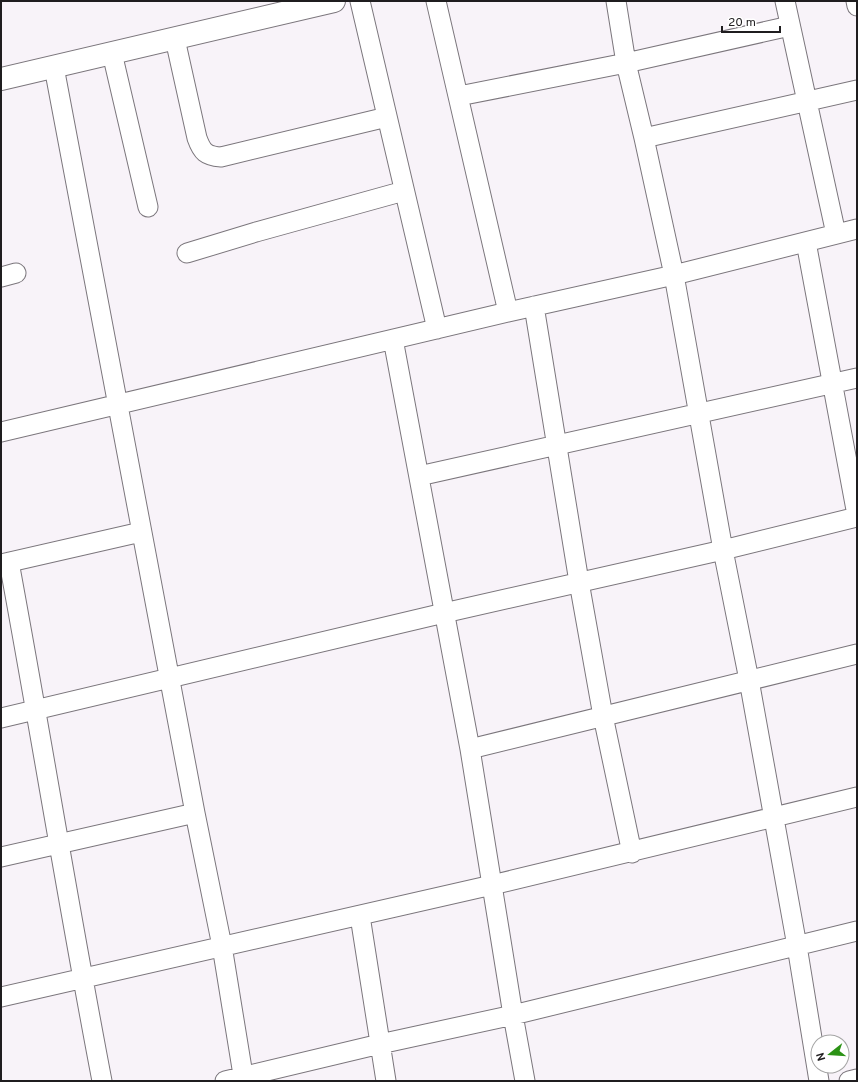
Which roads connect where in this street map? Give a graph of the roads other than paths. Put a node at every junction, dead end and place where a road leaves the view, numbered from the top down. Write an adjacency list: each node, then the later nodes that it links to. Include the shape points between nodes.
1 (334, 1): 9 (street)
2 (360, 1): 17 (street)
3 (436, 1): 15 (street)
4 (616, 1): 11 (street)
5 (785, 1): 8 (street)
6 (856, 1): 7 (street)
7 (857, 6)
8 (790, 26): 11 (street); 16 (street)
9 (175, 39): 10 (street); 17 (street, via 197,138 201,148 213,156 221,157)
10 (112, 53): 12 (street); 20 (street)
11 (626, 63): 15 (street); 18 (street)
12 (54, 67): 13 (street); 32 (street)
13 (1, 79)
14 (857, 90): 16 (street)
15 (459, 96): 27 (street)
16 (807, 102): 18 (street); 22 (street)
17 (387, 118): 19 (street)
18 (644, 138): 25 (street)
19 (404, 192): 24 (street); 28 (street)
20 (148, 207)
21 (857, 229): 22 (street)
22 (836, 234): 23 (street)
23 (806, 242): 25 (street); 31 (street)
24 (187, 253)
25 (674, 275): 26 (street); 33 (street)
26 (534, 306): 27 (street); 35 (street)
27 (508, 312): 28 (street)
28 (437, 329): 29 (street)
29 (393, 339): 32 (street); 36 (street)
30 (857, 378): 31 (street)
31 (833, 384): 33 (street); 37 (street)
32 (117, 404): 34 (street); 38 (street)
33 (700, 414): 35 (street); 39 (street)
34 (1, 432)
35 (556, 446): 36 (street); 41 (street)
36 (419, 476): 42 (street)
37 (857, 516): 39 (street)
38 (141, 532): 40 (street); 44 (street)
39 (723, 550): 41 (street); 45 (street)
40 (5, 563): 46 (street)
41 (579, 582): 42 (street); 47 (street)
42 (444, 613): 44 (street); 49 (street)
43 (857, 654): 45 (street)
44 (169, 679): 46 (street); 51 (street)
45 (749, 680): 47 (street); 52 (street)
46 (36, 710): 48 (street); 53 (street)
47 (603, 716): 49 (street); 54 (street)
48 (1, 718)
49 (470, 749): 56 (street)
50 (857, 798): 52 (street)
51 (195, 813): 53 (street); 59 (street)
52 (774, 818): 54 (street); 60 (street)
53 (60, 843): 55 (street); 61 (street)
54 (632, 853): 56 (street)
55 (1, 857)
56 (492, 885): 57 (street); 63 (street)
57 (360, 916): 59 (street); 64 (street)
58 (857, 931): 60 (street)
59 (222, 946): 61 (street); 65 (street)
60 (797, 946): 63 (street); 71 (street)
61 (82, 978): 62 (street); 67 (street)
62 (1, 997)
63 (513, 1015): 64 (street); 70 (street)
64 (380, 1044): 65 (street); 69 (street)
65 (244, 1079): 68 (street)
66 (857, 1079): 72 (street)
67 (102, 1081)
68 (225, 1081)
69 (386, 1081)
70 (525, 1081)
71 (819, 1081)
72 (849, 1081)

